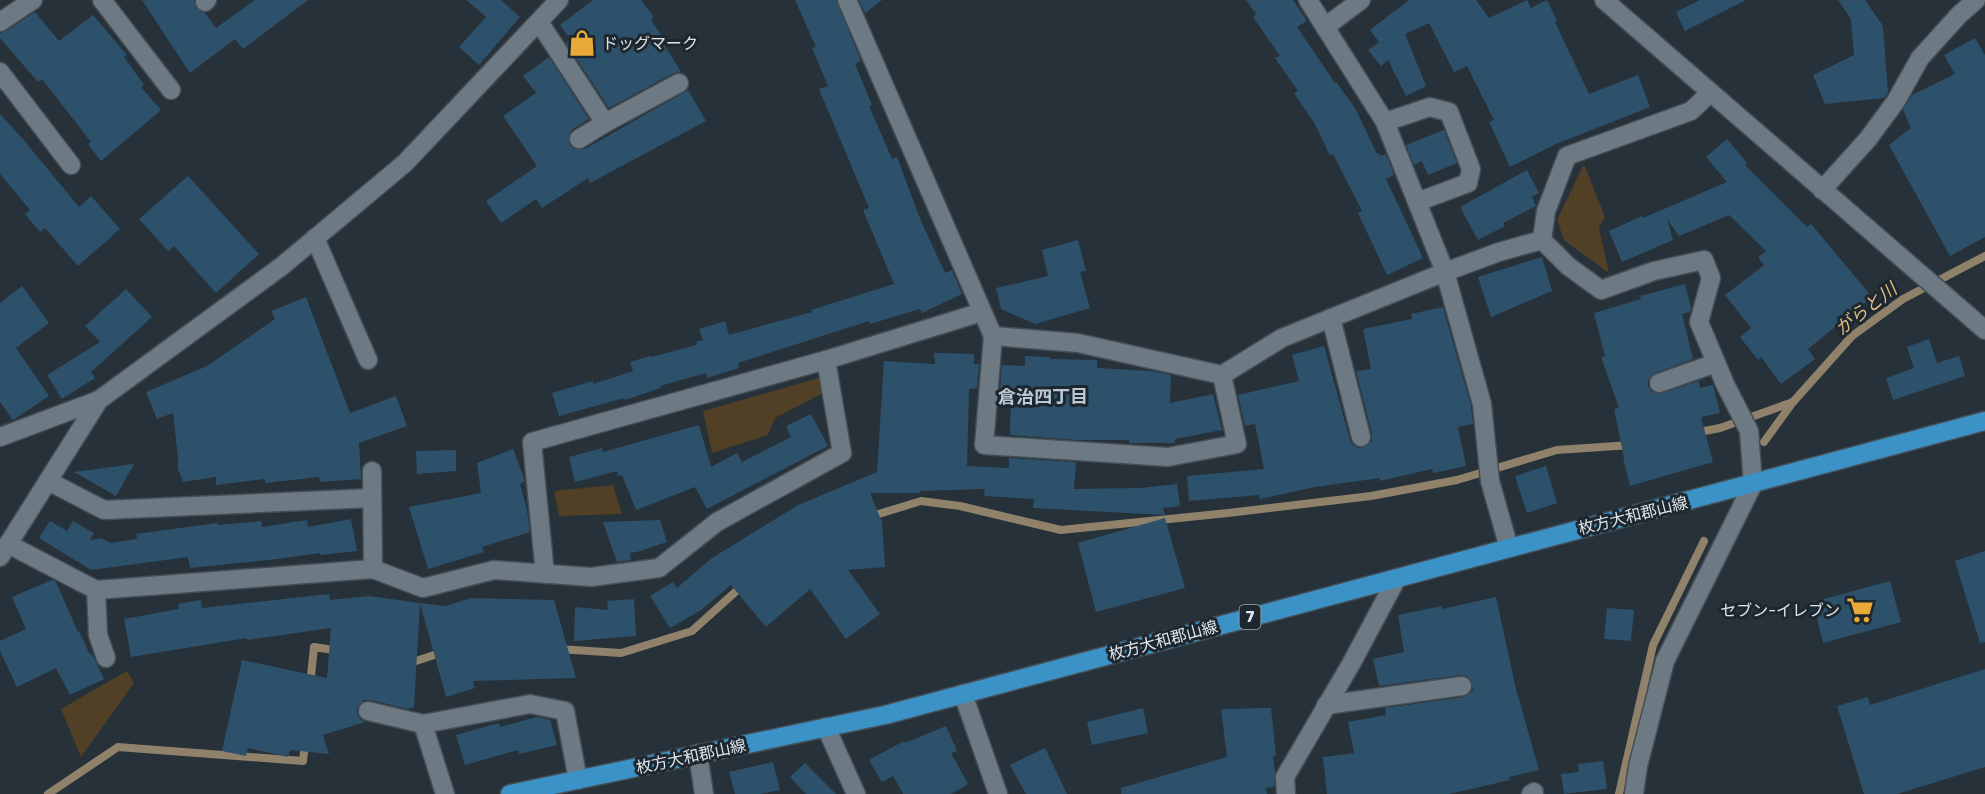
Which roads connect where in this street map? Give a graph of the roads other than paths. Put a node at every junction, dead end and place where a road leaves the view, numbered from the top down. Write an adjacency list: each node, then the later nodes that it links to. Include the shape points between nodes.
1 (33, 0): 9 (street)
2 (102, 0): 14 (street)
3 (560, 0): 10 (street)
4 (847, 0): 25 (street)
5 (1308, 0): 11 (street)
6 (1361, 0): 11 (street)
7 (1604, 0): 15 (street)
8 (1976, 0): 20 (street, via 1920,57 1896,101)
9 (0, 22)
10 (539, 22): 17 (street); 22 (street, via 405,163)
11 (1325, 27): 16 (street)
12 (0, 72): 19 (street)
13 (680, 83): 17 (street)
14 (171, 90)
15 (1710, 93): 20 (street); 23 (street, via 1691,111 1567,156 1546,210)
16 (1385, 122): 21 (street); 21 (street, via 1430,107 1449,112 1471,169 1468,183)
17 (605, 123): 18 (street)
18 (579, 139)
19 (71, 165)
20 (1822, 190): 27 (street)
21 (1417, 202): 24 (street)
22 (315, 238): 29 (street); 34 (street)
23 (1542, 240): 24 (street); 31 (street, via 1568,266 1601,290 1654,271 1704,260 1711,278 1699,322)
24 (1445, 272): 26 (street); 42 (street, via 1482,404 1489,472)
25 (982, 312): 28 (street); 30 (street)
26 (1330, 318): 32 (street, via 1282,338); 37 (street)
27 (1985, 330)
28 (993, 336): 32 (street, via 1078,343); 32 (street, via 984,446 1168,457 1237,444)
29 (368, 360)
30 (826, 360): 45 (street, via 842,453 717,522 659,568 591,577); 45 (street, via 532,442)
31 (1716, 363): 33 (street); 40 (street, via 1749,431)
32 (1222, 375)
33 (1659, 383)
34 (99, 400): 36 (street); 39 (street)
35 (1985, 421): 40 (main road, 枚方大和郡山線 / 7)
36 (0, 437)
37 (1362, 437)
38 (372, 471): 41 (street)
39 (48, 482): 41 (street, via 104,510); 43 (street)
40 (1753, 484): 42 (main road, 枚方大和郡山線 / 7); 63 (street, via 1665,661)
41 (372, 498): 44 (street)
42 (1509, 548): 46 (main road, 枚方大和郡山線 / 7)
43 (4, 551): 47 (street)
44 (373, 569): 45 (street, via 423,588 494,570); 47 (street)
45 (545, 574)
46 (1397, 578): 50 (main road, 枚方大和郡山線 / 7); 51 (street)
47 (96, 590): 48 (street, via 98,635)
48 (106, 658)
49 (1462, 686): 51 (street)
50 (963, 694): 54 (main road, 枚方大和郡山線 / 7); 61 (street)
51 (1326, 705): 62 (street, via 1285,777)
52 (368, 711): 53 (street)
53 (423, 724): 56 (street, via 530,704 565,711); 57 (street)
54 (826, 728): 55 (main road, 枚方大和郡山線 / 7); 60 (street)
55 (698, 754): 56 (main road, 枚方大和郡山線 / 7); 59 (street)
56 (578, 780): 58 (main road, 枚方大和郡山線 / 7)
57 (445, 794)
58 (510, 794)
59 (704, 794)
60 (856, 794)
61 (998, 794)
62 (1286, 794)
63 (1634, 794)

